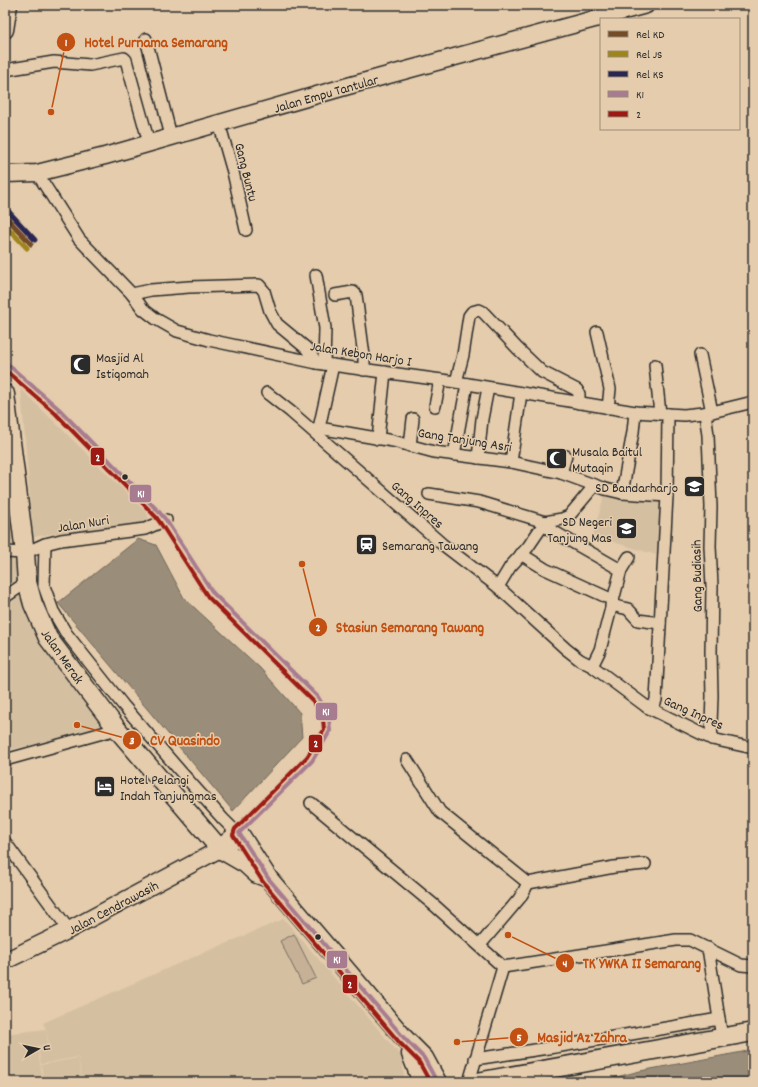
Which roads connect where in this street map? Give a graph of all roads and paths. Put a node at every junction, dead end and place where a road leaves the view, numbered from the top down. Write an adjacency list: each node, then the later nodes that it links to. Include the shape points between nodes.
1 (9, 5): 3 (street)
2 (646, 5): 6 (street, Jalan Empu Tantular)
3 (5, 30)
4 (146, 39): 7 (street)
5 (5, 70): 8 (street, via 54,62 90,65 124,58)
6 (218, 123): 7 (street, Jalan Empu Tantular); 11 (street, Gang Buntu, via 233,172)
7 (171, 136): 8 (street, Jalan Empu Tantular)
8 (149, 143): 9 (street, Jalan Empu Tantular)
9 (37, 173): 10 (street, Jalan Empu Tantular); 13 (street, Jalan Kebon Harjo I, via 79,239)
10 (5, 174)
11 (246, 230)
12 (316, 275): 17 (street, via 325,328)
13 (132, 294): 17 (street, Jalan Kebon Harjo I, via 143,309 176,331); 17 (street, via 189,287 261,286 277,324)
14 (335, 295): 19 (street, via 353,292 356,295)
15 (597, 332): 30 (street, via 610,389)
16 (700, 356): 32 (street, Gang Budiasih)
17 (325, 364): 19 (street, Jalan Kebon Harjo I); 35 (street)
18 (655, 365): 33 (street, Gang Inpres)
19 (364, 370): 20 (street, Jalan Kebon Harjo I)
20 (385, 372): 21 (street, Jalan Kebon Harjo I); 36 (street)
21 (440, 380): 22 (street, Jalan Kebon Harjo I); 29 (street)
22 (462, 383): 23 (street, Jalan Kebon Harjo I); 27 (street, via 469,316 479,310 542,372 577,390); 38 (street)
23 (488, 388): 25 (street, Jalan Kebon Harjo I); 40 (street)
24 (267, 393): 35 (street, Gang Inpres)
25 (521, 393): 27 (street, Jalan Kebon Harjo I); 41 (street)
26 (5, 394): 51 (main road, Jalan Merak)
27 (579, 402): 30 (street, Jalan Kebon Harjo I)
28 (753, 402): 32 (street, Jalan Kebon Harjo I)
29 (435, 406)
30 (608, 408): 31 (street, Jalan Kebon Harjo I)
31 (635, 412): 33 (street, Jalan Kebon Harjo I); 44 (street)
32 (709, 413): 33 (street, Jalan Kebon Harjo I); 63 (street, Gang Budiasih)
33 (664, 414): 46 (street, Gang Inpres)
34 (413, 418): 37 (street)
35 (318, 431): 36 (street, Gang Tanjung Asri); 56 (street, Gang Inpres, via 442,544)
36 (378, 439): 37 (street, Gang Tanjung Asri)
37 (410, 446): 38 (street, Gang Tanjung Asri)
38 (454, 455): 40 (street, Gang Tanjung Asri)
39 (566, 456): 42 (street)
40 (478, 458): 41 (street, Gang Tanjung Asri)
41 (511, 462): 42 (street, Gang Tanjung Asri)
42 (561, 473): 43 (street, Gang Tanjung Asri)
43 (595, 485): 44 (street, Gang Tanjung Asri); 48 (street, via 569,516)
44 (622, 492): 46 (street, Gang Tanjung Asri)
45 (429, 494): 48 (street, via 480,502)
46 (667, 496): 59 (street, Gang Inpres)
47 (166, 520): 49 (street, Jalan Nuri, via 145,529)
48 (545, 524): 52 (street); 54 (street)
49 (45, 544): 51 (street, Jalan Nuri); 68 (street, via 44,586 53,611 66,633 123,705 223,819)
50 (5, 552): 51 (street, Jalan Nuri)
51 (25, 553): 55 (main road, Jalan Merak)
52 (521, 554): 56 (street); 58 (street)
53 (629, 557): 54 (street)
54 (621, 570): 58 (street)
55 (27, 582): 57 (street); 62 (main road, Jalan Merak, via 33,604 48,638)
56 (498, 587): 60 (street, Gang Inpres, via 566,649)
57 (5, 596)
58 (612, 603): 59 (street, via 628,609 638,620); 60 (street, via 600,650)
59 (660, 623): 61 (street, Gang Inpres, via 656,700 653,707)
60 (592, 666): 61 (street, Gang Inpres)
61 (647, 707): 63 (street, Gang Inpres)
62 (117, 729): 65 (street); 68 (main road, Jalan Merak)
63 (712, 739): 64 (street, Gang Inpres)
64 (753, 748)
65 (5, 760)
66 (407, 760): 72 (street, via 440,812)
67 (311, 803): 74 (street)
68 (230, 841): 71 (main road); 71 (main road, via 246,864 257,874); 73 (street, Jalan Cendrawasih)
69 (5, 842): 73 (street)
70 (645, 864): 72 (street, via 614,867)
71 (268, 878): 81 (main road)
72 (528, 883): 74 (street, via 519,899)
73 (70, 930): 76 (street, Jalan Cendrawasih)
74 (480, 945): 78 (street)
75 (708, 948): 77 (street, via 740,965); 78 (street, via 690,940 676,940); 79 (street)
76 (5, 961)
77 (753, 966)
78 (503, 967): 83 (street)
79 (719, 1019): 82 (street); 83 (street)
80 (753, 1032): 82 (main road)
81 (404, 1038): 84 (main road); 85 (main road, via 424,1058)
82 (722, 1038): 87 (main road)
83 (475, 1059): 86 (street)
84 (422, 1082)
85 (437, 1082)
86 (469, 1082)
87 (477, 1082)

